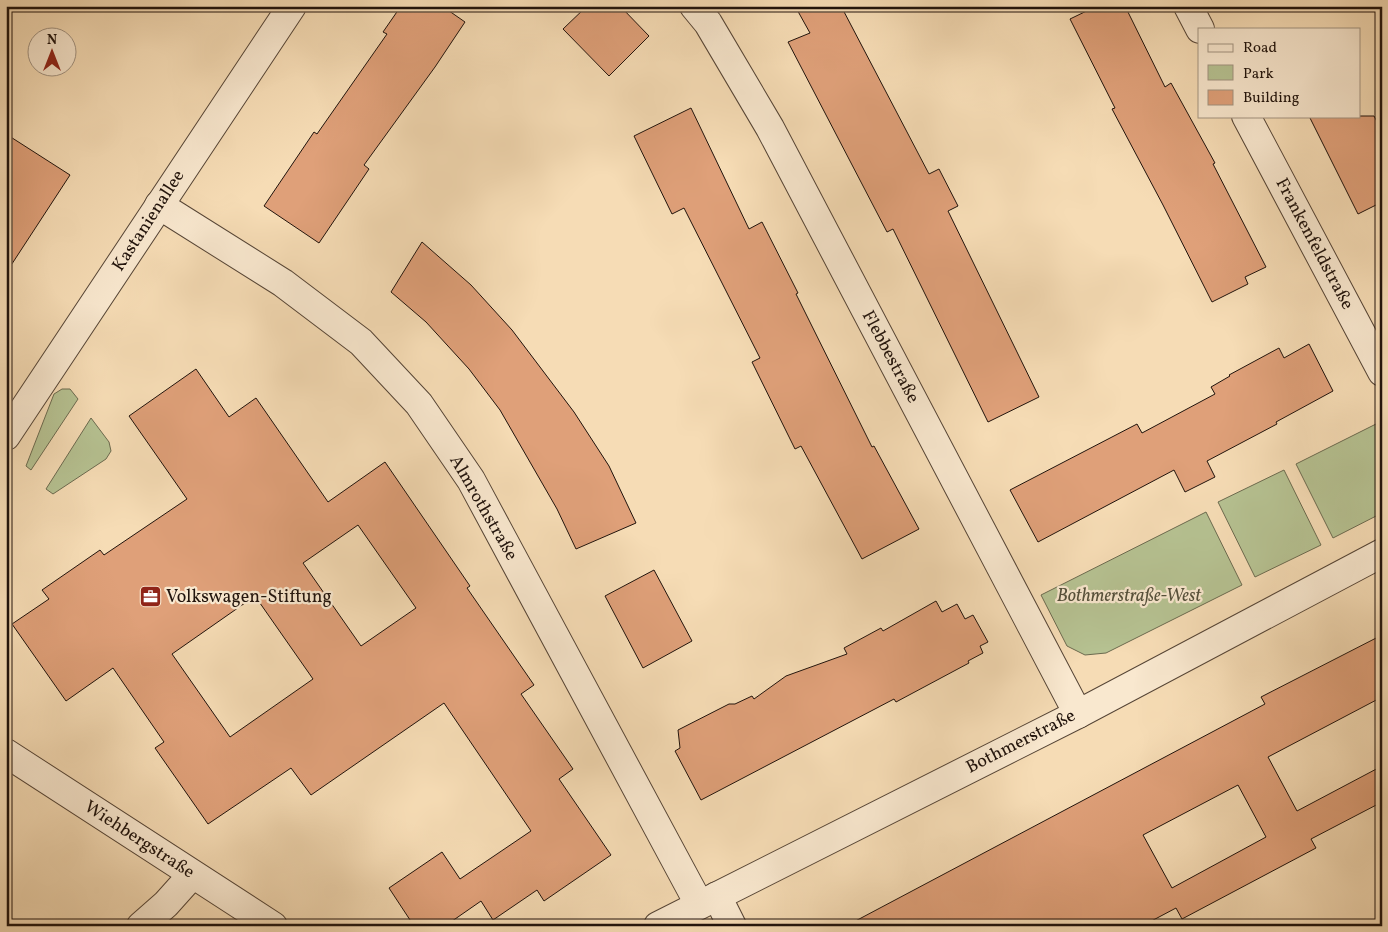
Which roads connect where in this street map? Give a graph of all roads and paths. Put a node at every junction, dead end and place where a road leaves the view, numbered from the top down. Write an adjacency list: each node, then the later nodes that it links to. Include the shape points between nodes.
1 (292, 6): 6 (street, Kastanienallee)
2 (694, 6): 10 (street, Flebbestraße, via 708,23 770,128)
3 (1188, 6): 4 (street)
4 (1199, 28)
5 (1247, 118): 7 (street, Frankenfeldstraße)
6 (159, 205): 8 (street, Kastanienallee); 13 (street, Almrothstraße, via 283,284 362,342 419,404 471,480)
7 (1382, 372)
8 (6, 436)
9 (1382, 554): 10 (street, Bothmerstraße)
10 (1078, 714): 13 (street, Bothmerstraße)
11 (6, 753): 12 (street, Wiehbergstraße)
12 (192, 874): 14 (street); 15 (street, Wiehbergstraße)
13 (708, 900): 16 (street, Bothmerstraße); 17 (street, Almrothstraße)
14 (141, 926)
15 (273, 926)
16 (658, 926)
17 (732, 926)

